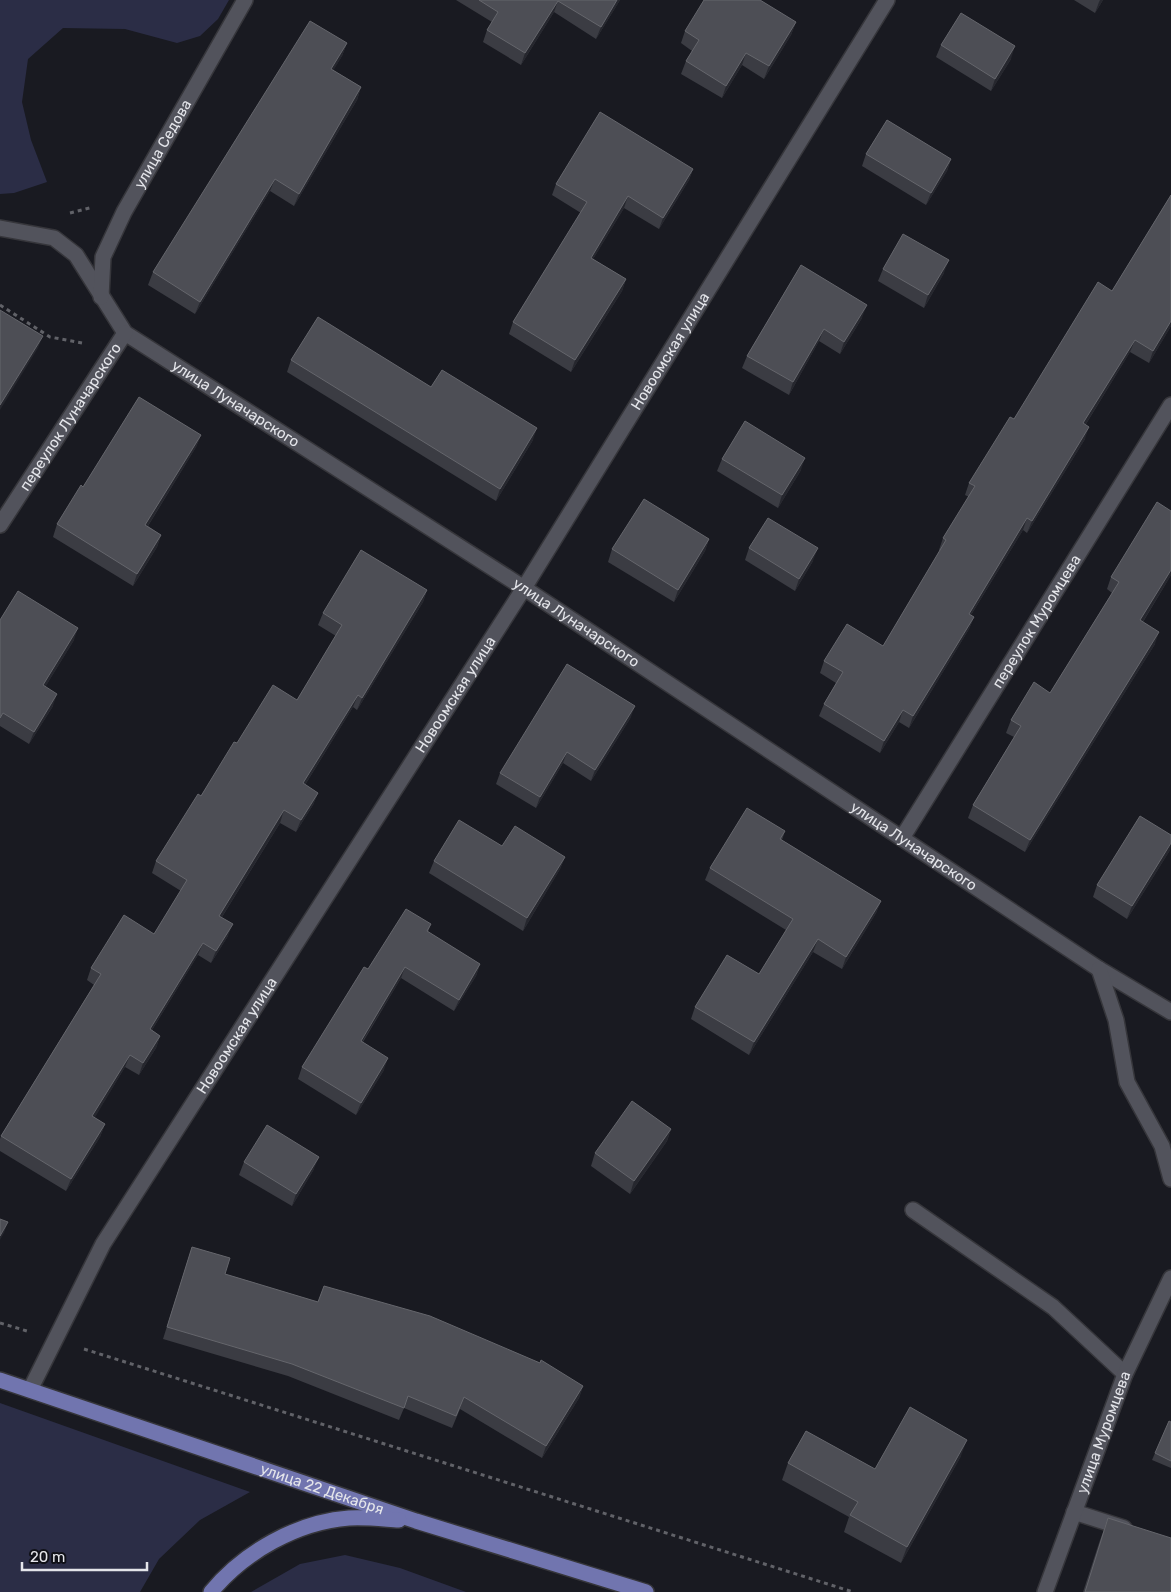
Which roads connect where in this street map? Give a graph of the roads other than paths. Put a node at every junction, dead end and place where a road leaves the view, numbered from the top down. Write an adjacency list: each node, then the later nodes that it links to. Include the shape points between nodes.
1 (245, 0): 4 (street, улица Седова, via 124,212 103,257)
2 (886, 0): 8 (street, Новоомская улица)
3 (0, 228): 4 (street, улица Луначарского, via 54,238 76,254)
4 (101, 297): 5 (street, улица Луначарского)
5 (125, 333): 7 (street, переулок Луначарского); 8 (street, улица Луначарского)
6 (1171, 405): 9 (street, переулок Муромцева)
7 (0, 525)
8 (524, 588): 9 (street, улица Луначарского); 17 (street, Новоомская улица, via 103,1244)
9 (902, 838): 10 (street, улица Луначарского)
10 (1098, 969): 11 (street, улица Луначарского); 12 (street, via 1116,1020 1127,1082 1162,1146)
11 (1171, 1012)
12 (1171, 1179)
13 (913, 1210): 15 (street, via 1053,1307)
14 (1171, 1278): 15 (street, улица Муромцева)
15 (1124, 1374): 18 (street, улица Муромцева)
16 (0, 1380): 17 (main road, улица 22 Декабря)
17 (30, 1390): 19 (main road, улица 22 Декабря)
18 (1074, 1512): 20 (street); 24 (street, улица Муромцева)
19 (416, 1520): 21 (main road, улица 22 Декабря); 22 (main road, via 348,1518 303,1528 265,1544 226,1574)
20 (1136, 1531)
21 (623, 1588): 23 (main road, улица 22 Декабря)
22 (211, 1592)
23 (646, 1592)
24 (1045, 1592)

